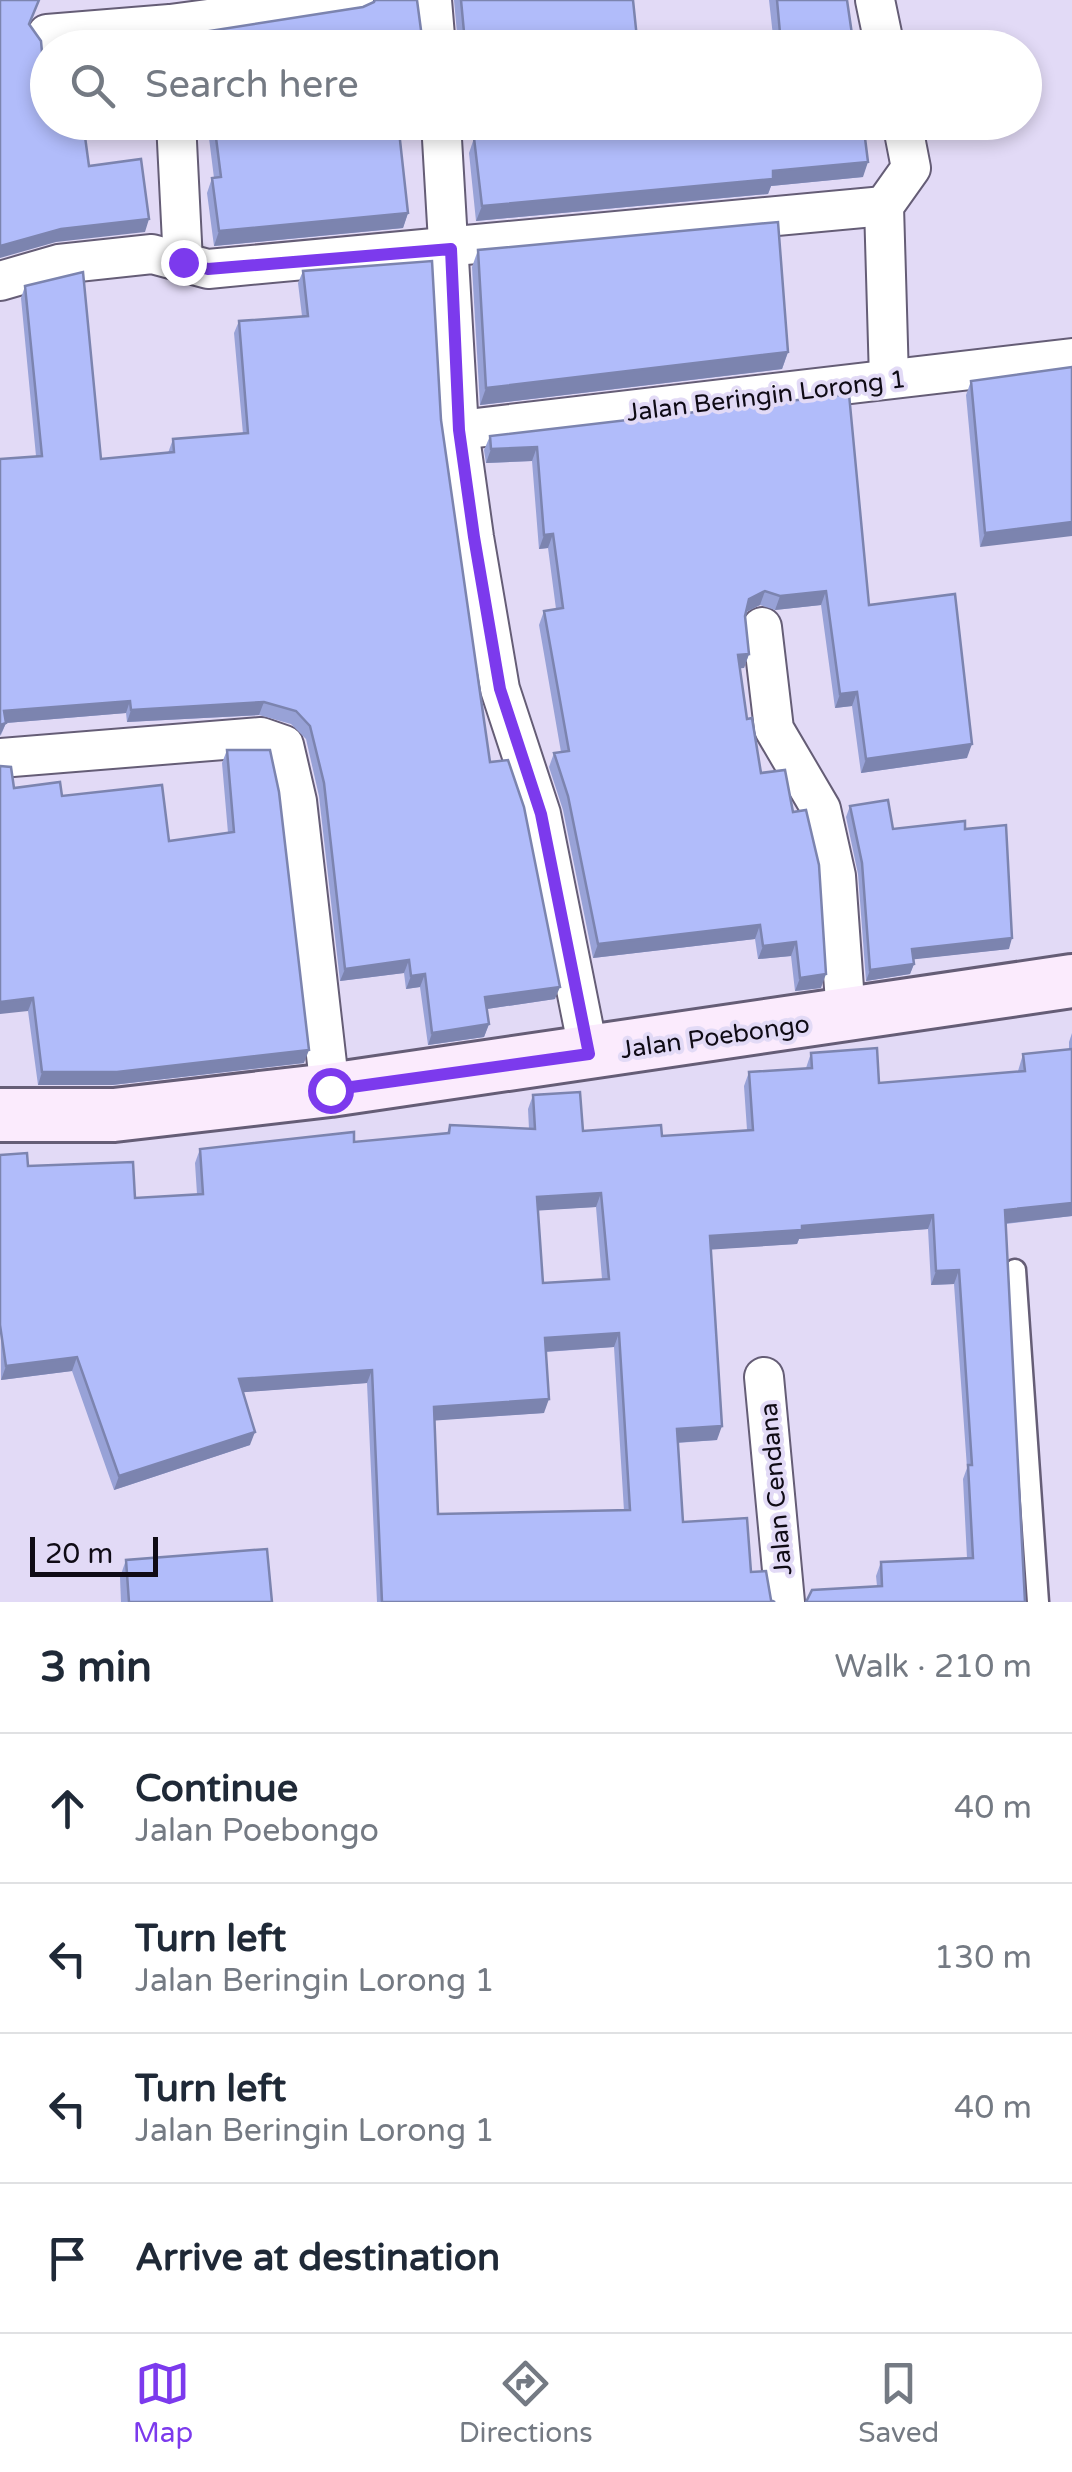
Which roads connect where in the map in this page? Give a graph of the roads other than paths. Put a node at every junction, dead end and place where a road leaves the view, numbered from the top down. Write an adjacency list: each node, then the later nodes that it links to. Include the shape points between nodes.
1 (354, 0): 4 (street)
2 (432, 0): 5 (street)
3 (875, 0): 6 (street)
4 (202, 30)
5 (434, 30)
6 (882, 30)
7 (177, 140): 12 (street)
8 (442, 140): 11 (street)
9 (906, 140): 10 (street, via 911,168)
10 (884, 206): 11 (street); 15 (street)
11 (451, 249): 12 (street, via 208,269); 16 (street)
12 (183, 262): 13 (street, via 152,254 59,264)
13 (0, 282)
14 (1072, 358): 15 (street, Jalan Beringin Lorong 1)
15 (889, 379): 16 (street, Jalan Beringin Lorong 1)
16 (459, 430): 21 (street, via 500,689 541,814)
17 (762, 627): 20 (street, via 774,729 821,809 836,876)
18 (0, 758): 22 (street, via 261,737 284,745 297,801)
19 (1072, 982): 20 (main road, Jalan Poebongo)
20 (846, 1016): 21 (main road, Jalan Poebongo)
21 (589, 1054): 22 (main road, Jalan Poebongo)
22 (330, 1090): 23 (main road, Jalan Poebongo, via 114,1115)
23 (0, 1115)
24 (1014, 1270): 27 (lane)
25 (764, 1377): 26 (street, Jalan Cendana)
26 (785, 1602)
27 (1038, 1602)

